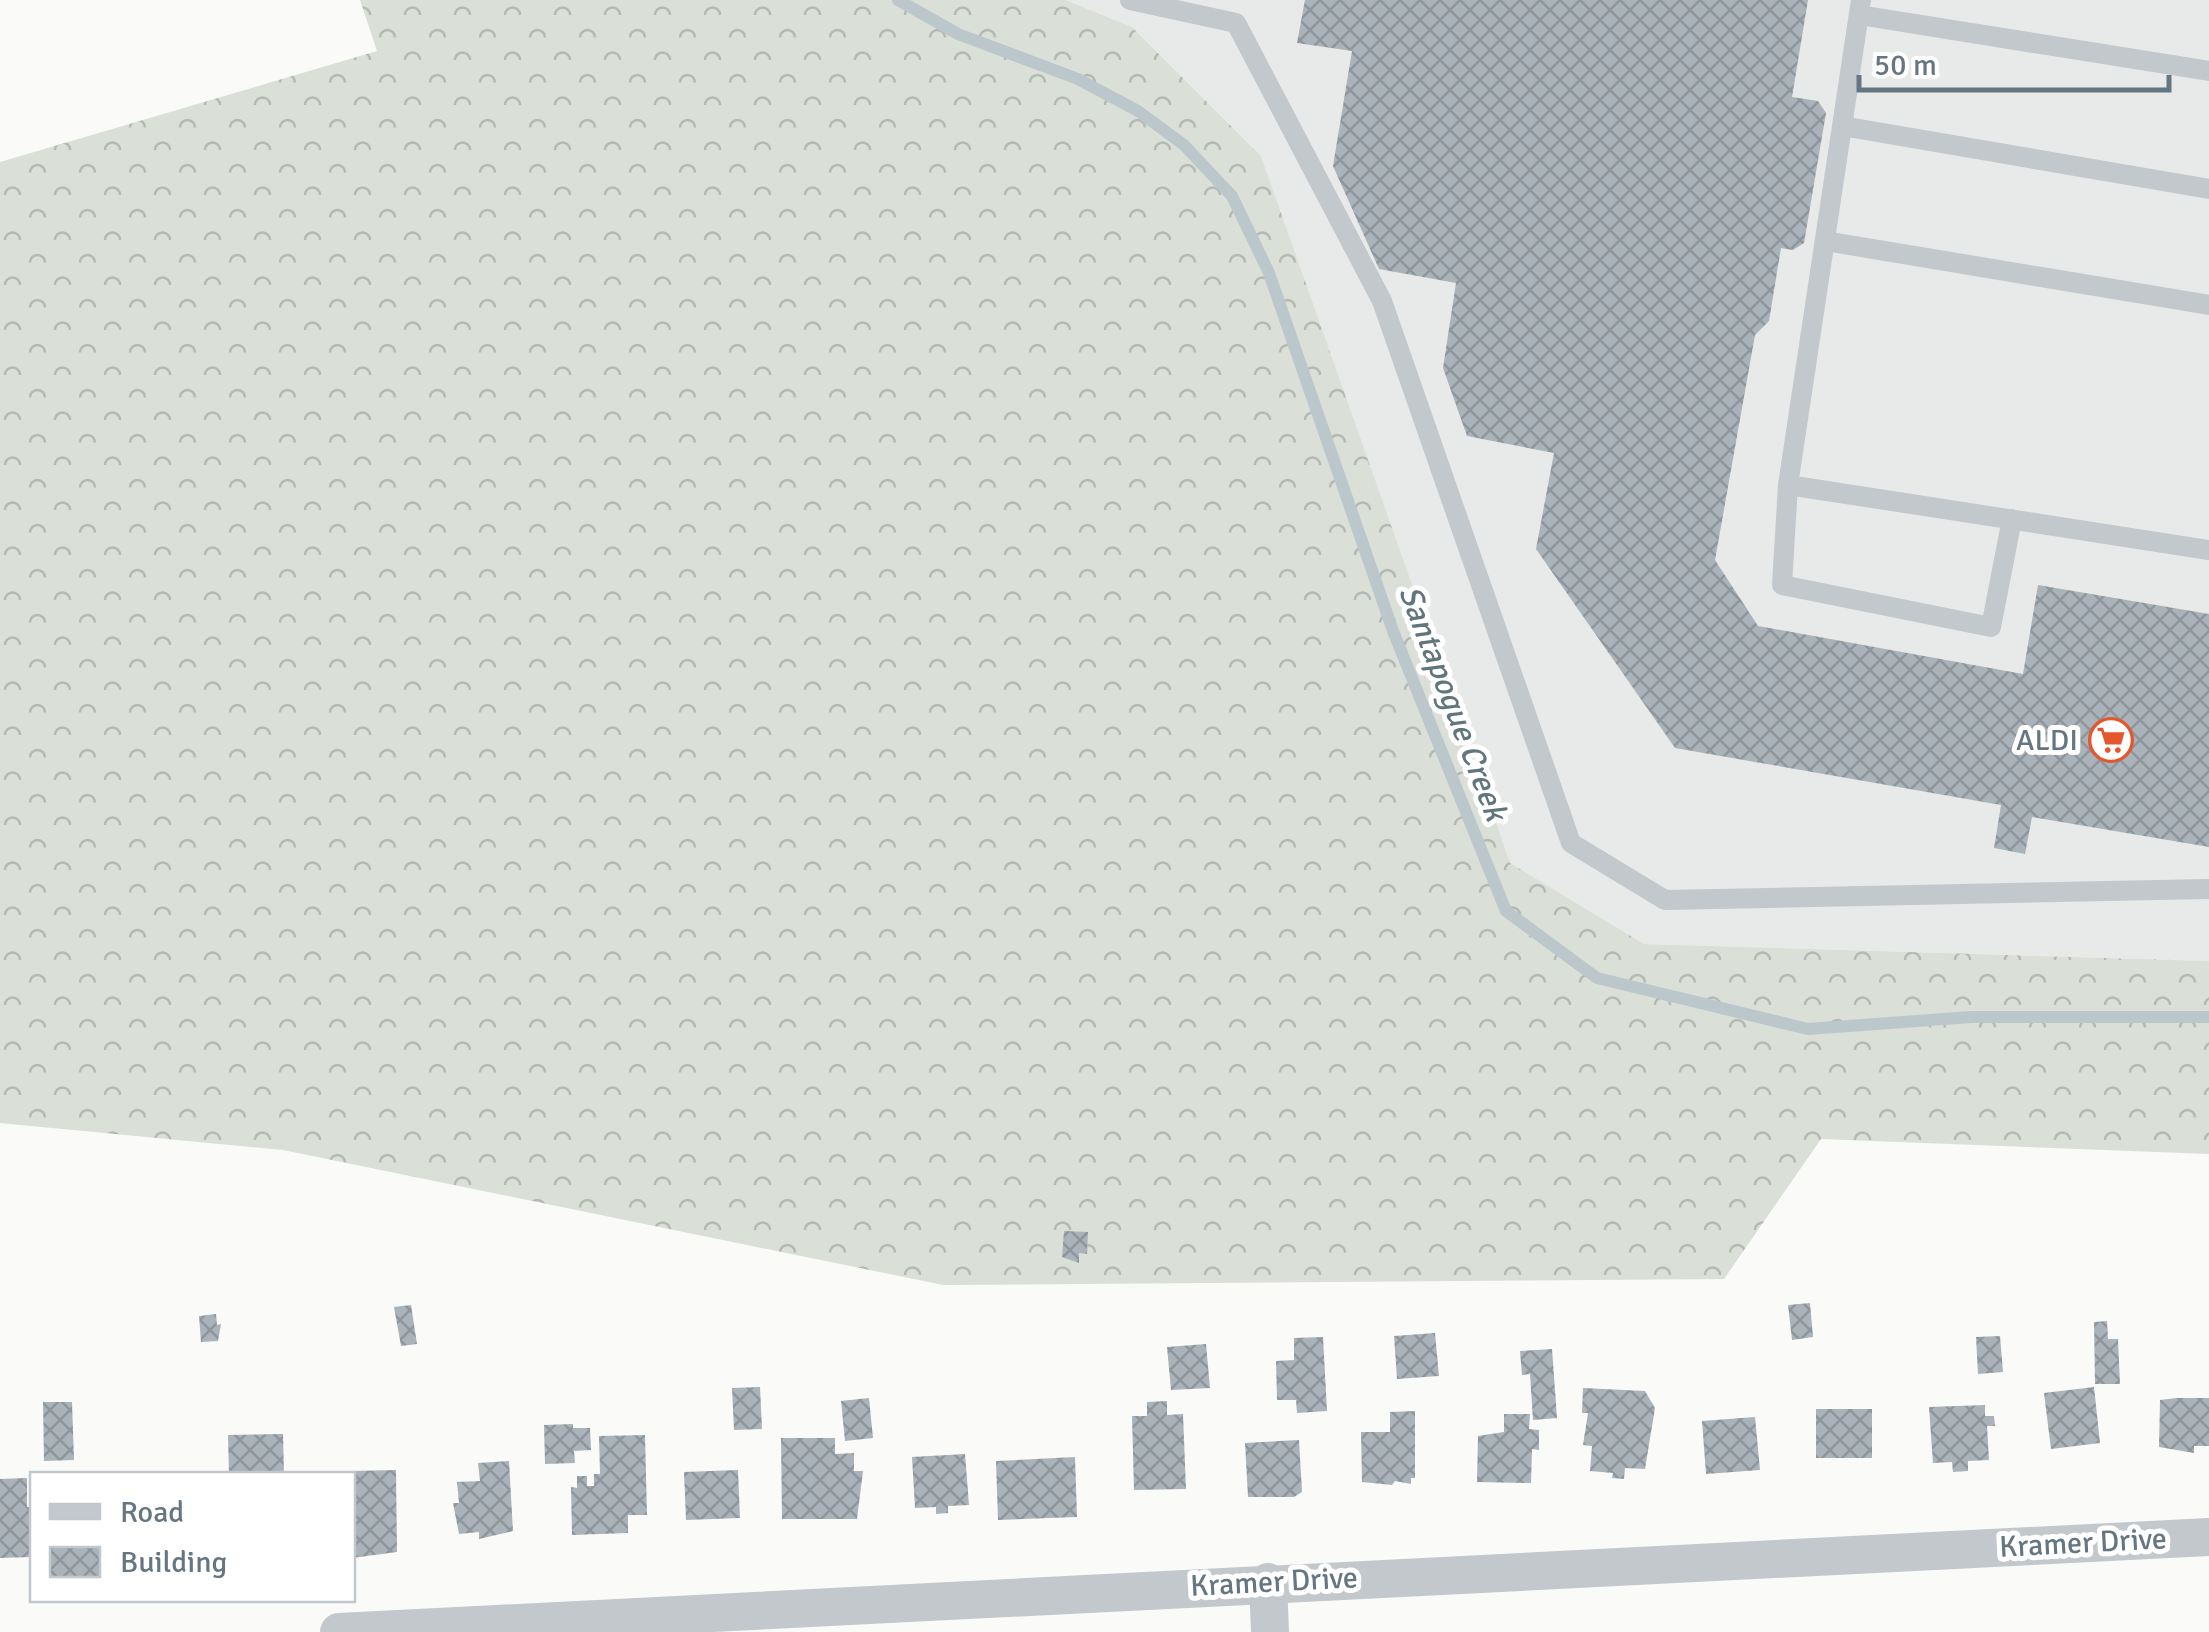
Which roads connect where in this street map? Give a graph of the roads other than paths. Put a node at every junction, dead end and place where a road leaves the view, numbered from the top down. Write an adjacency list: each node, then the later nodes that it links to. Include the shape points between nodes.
1 (1130, 0): 11 (lane, via 1236,24 1373,284 1570,843 1664,900)
2 (1860, 8): 3 (lane); 4 (lane)
3 (2209, 72)
4 (1842, 126): 5 (lane); 6 (lane)
5 (2209, 189)
6 (1825, 241): 7 (lane); 8 (lane)
7 (2209, 305)
8 (1788, 485): 9 (lane); 9 (lane, via 1782,585 1991,628)
9 (2012, 520): 10 (lane)
10 (2209, 550)
11 (2209, 889)
12 (2209, 1536): 13 (street, Kramer Drive)
13 (1268, 1582): 14 (street, Kramer Drive); 15 (street)
14 (340, 1632)
15 (1270, 1632)

